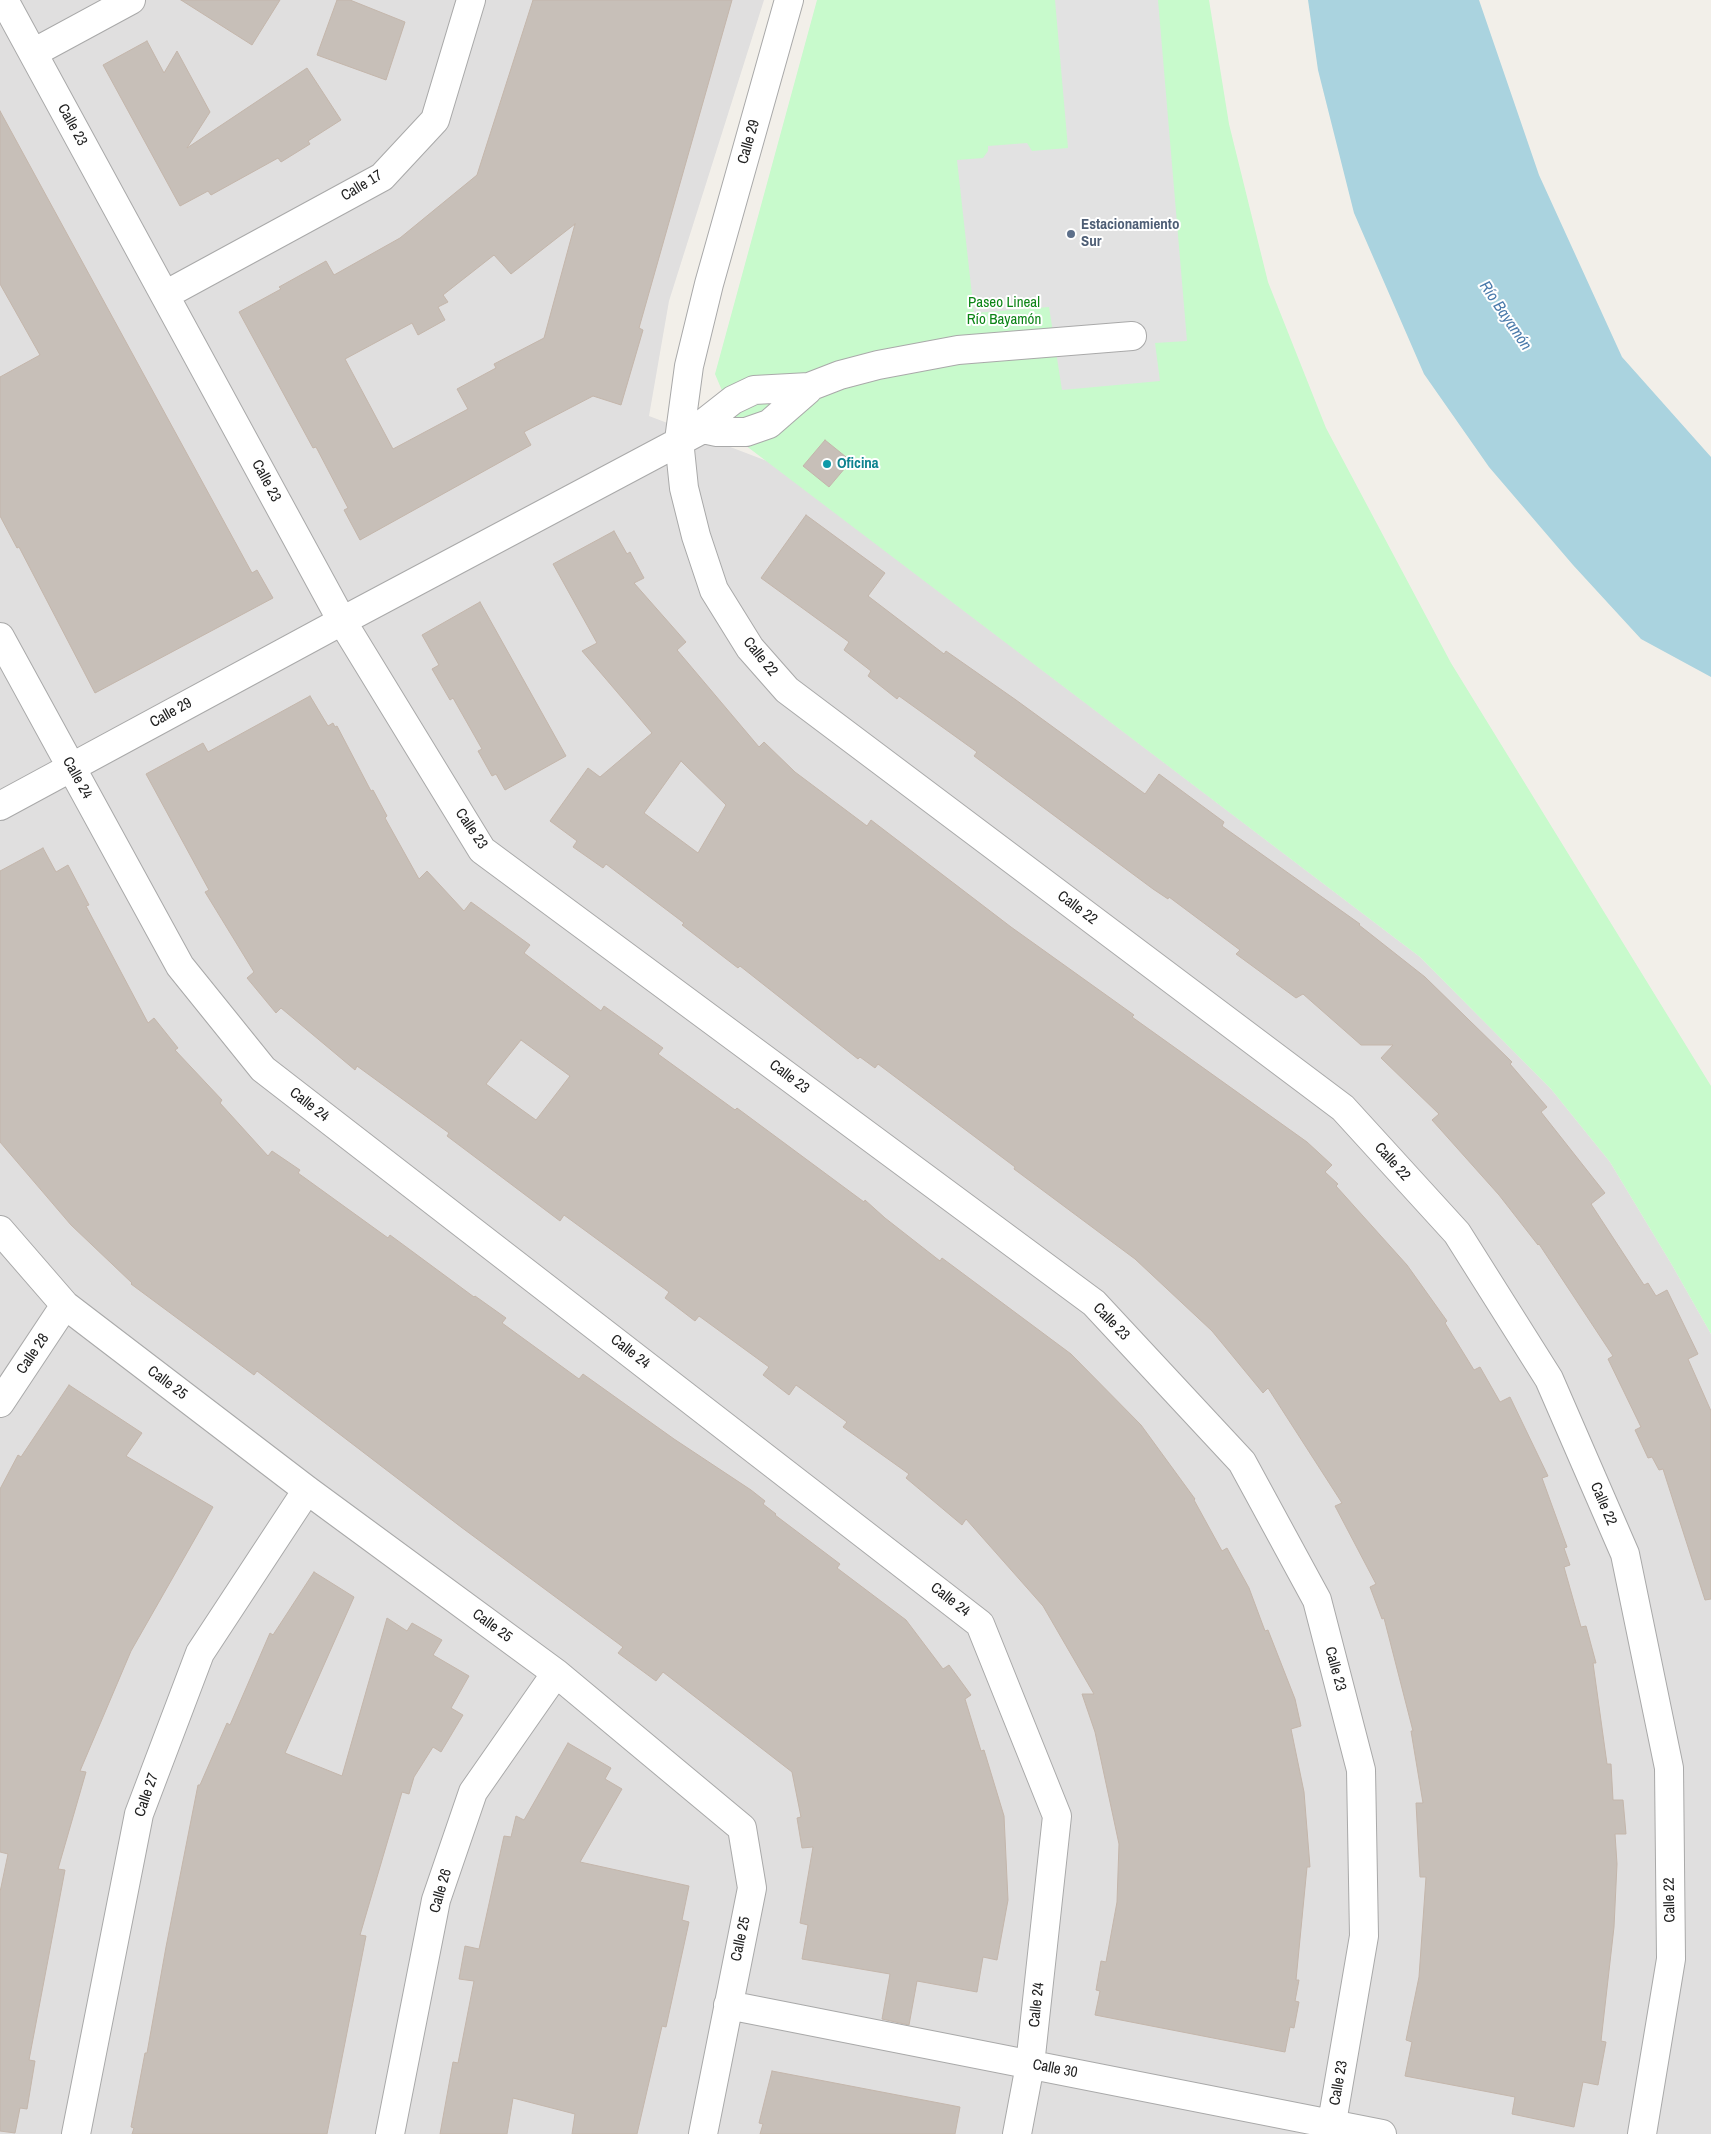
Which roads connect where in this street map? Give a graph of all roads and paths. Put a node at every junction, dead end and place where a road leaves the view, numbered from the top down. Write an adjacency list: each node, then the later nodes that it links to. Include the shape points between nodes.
1 (4, 0): 5 (street, Calle 23)
2 (131, 0): 5 (street)
3 (471, 0): 7 (street, Calle 17, via 435,120 382,177)
4 (790, 0): 6 (street, Calle 29)
5 (33, 53): 7 (street, Calle 23)
6 (709, 284): 10 (street, Calle 22, via 689,366)
7 (165, 295): 11 (street, Calle 23)
8 (1132, 336): 9 (street, via 958,350 840,375)
9 (809, 386): 10 (street, via 754,390 732,400); 10 (street, via 769,424 746,432)
10 (691, 434): 11 (street); 28 (street, Calle 22, via 684,488 714,590 750,648 788,690 1343,1108 1457,1233 1549,1379 1624,1554 1669,1768 1671,1959)
11 (342, 621): 13 (street, Calle 29); 22 (street, Calle 23, via 482,850 1094,1303 1242,1462 1316,1600 1362,1770 1364,1936)
12 (0, 637): 13 (street, Calle 24)
13 (72, 767): 14 (street, Calle 29); 21 (street, Calle 24, via 180,966 263,1069 980,1624 1057,1816)
14 (0, 806)
15 (0, 1230): 16 (street, Calle 25)
16 (65, 1306): 17 (street, Calle 28); 18 (street, Calle 25)
17 (0, 1403)
18 (307, 1490): 19 (street, Calle 25); 23 (street, Calle 27, via 200,1654 139,1814)
19 (556, 1673): 20 (street, Calle 25, via 742,1828 752,1888); 24 (street, Calle 26, via 473,1792 436,1900)
20 (728, 2005): 21 (street, Calle 30); 25 (street, Calle 25)
21 (1030, 2065): 22 (street, Calle 30); 26 (street, Calle 24)
22 (1331, 2129): 27 (street, Calle 30)
23 (76, 2134)
24 (390, 2134)
25 (704, 2134)
26 (1017, 2134)
27 (1382, 2134)
28 (1642, 2134)

